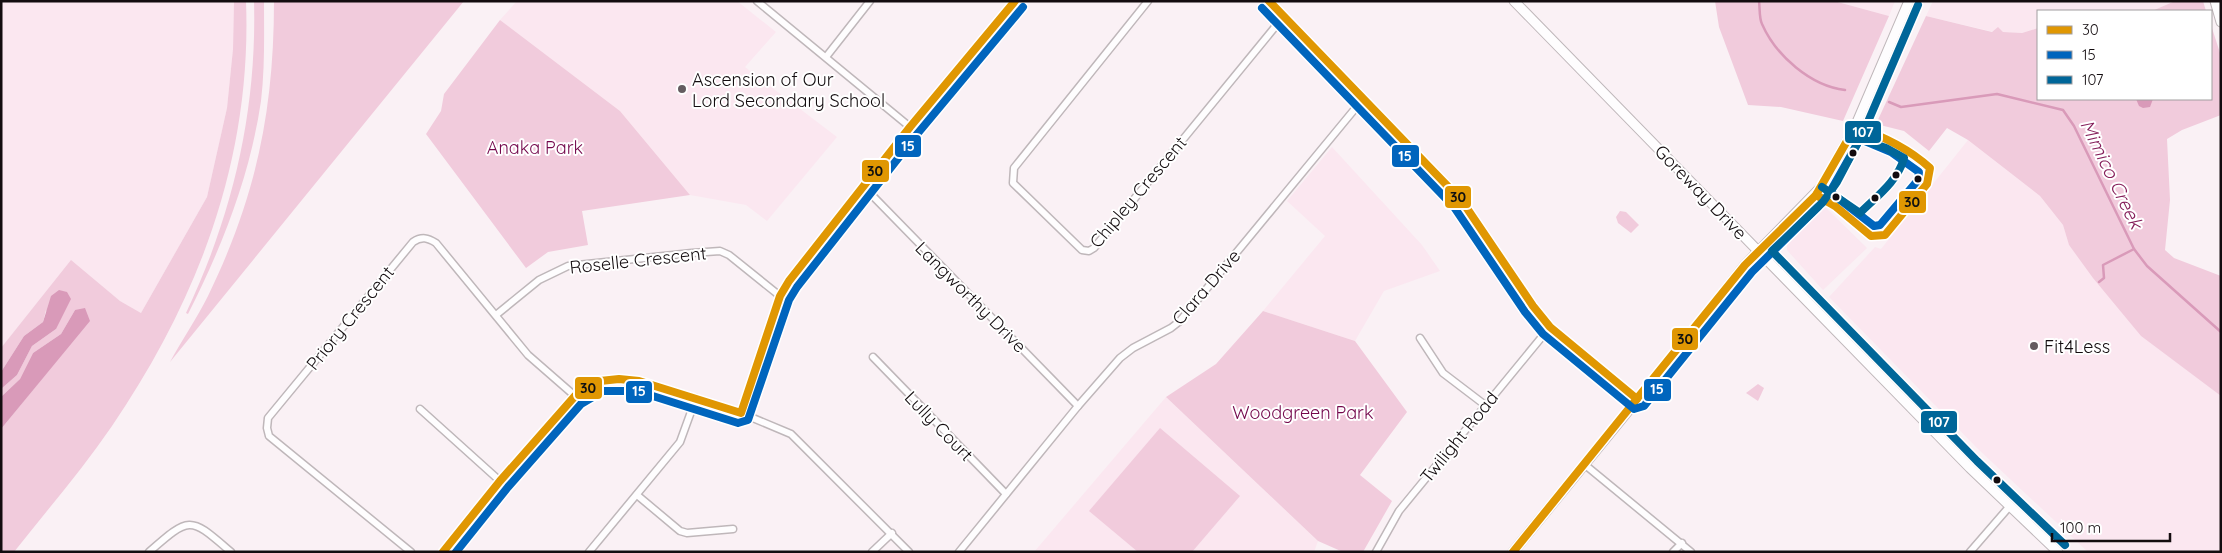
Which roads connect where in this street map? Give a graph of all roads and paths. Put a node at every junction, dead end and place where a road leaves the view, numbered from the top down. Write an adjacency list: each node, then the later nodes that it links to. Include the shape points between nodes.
1 (757, 1): 11 (street)
2 (870, 1): 11 (street)
3 (1015, 1): 13 (street)
4 (1148, 1): 9 (street, Chipley Crescent, via 1012,172 1013,183 1082,250 1094,248)
5 (1269, 1): 9 (street)
6 (1514, 1): 15 (main road, Goreway Drive)
7 (1909, 1): 15 (main road, via 1858,121 1835,166 1816,194)
8 (2215, 1): 10 (main road)
9 (1284, 16): 12 (street)
10 (2221, 22)
11 (826, 57): 13 (street)
12 (1363, 99): 18 (street, via 1462,201); 25 (street, Clara Drive, via 1180,321 1120,358)
13 (910, 127): 14 (street)
14 (864, 187): 16 (street); 25 (street, Langworthy Drive)
15 (1758, 251): 23 (main road); 32 (main road, Goreway Drive)
16 (780, 296): 17 (street, Roselle Crescent, via 720,251 559,269 539,280); 27 (street)
17 (496, 315): 21 (street, Priory Crescent, via 528,355); 38 (street, Priory Crescent, via 436,243 429,238 419,238 268,418 266,428 269,436)
18 (1550, 327): 23 (street); 24 (street, Twilight Road)
19 (1420, 338): 24 (street, via 1443,373)
20 (873, 357): 30 (street, Lully Court)
21 (575, 396): 22 (street, via 600,381 619,379 639,381); 29 (street)
22 (696, 398): 27 (street); 31 (street, via 680,442)
23 (1637, 399): 28 (main road)
24 (1485, 405): 44 (street, Twilight Road, via 1399,511)
25 (1078, 406): 30 (street, Clara Drive)
26 (420, 409): 29 (street)
27 (741, 413): 34 (street, via 791,434)
28 (1584, 464): 35 (street); 45 (main road)
29 (500, 481): 39 (street)
30 (1006, 494): 43 (street, Clara Drive)
31 (637, 495): 33 (street, via 680,531); 40 (street)
32 (2009, 506): 48 (street); 49 (main road, Goreway Drive)
33 (733, 528)
34 (892, 534): 41 (street); 42 (street)
35 (1682, 543): 46 (street); 47 (street)
36 (149, 552): 37 (street, via 174,530 192,523)
37 (231, 552)
38 (411, 552)
39 (443, 552)
40 (589, 552)
41 (872, 552)
42 (909, 552)
43 (959, 552)
44 (1376, 552)
45 (1513, 552)
46 (1673, 552)
47 (1691, 552)
48 (1970, 552)
49 (2058, 552)

